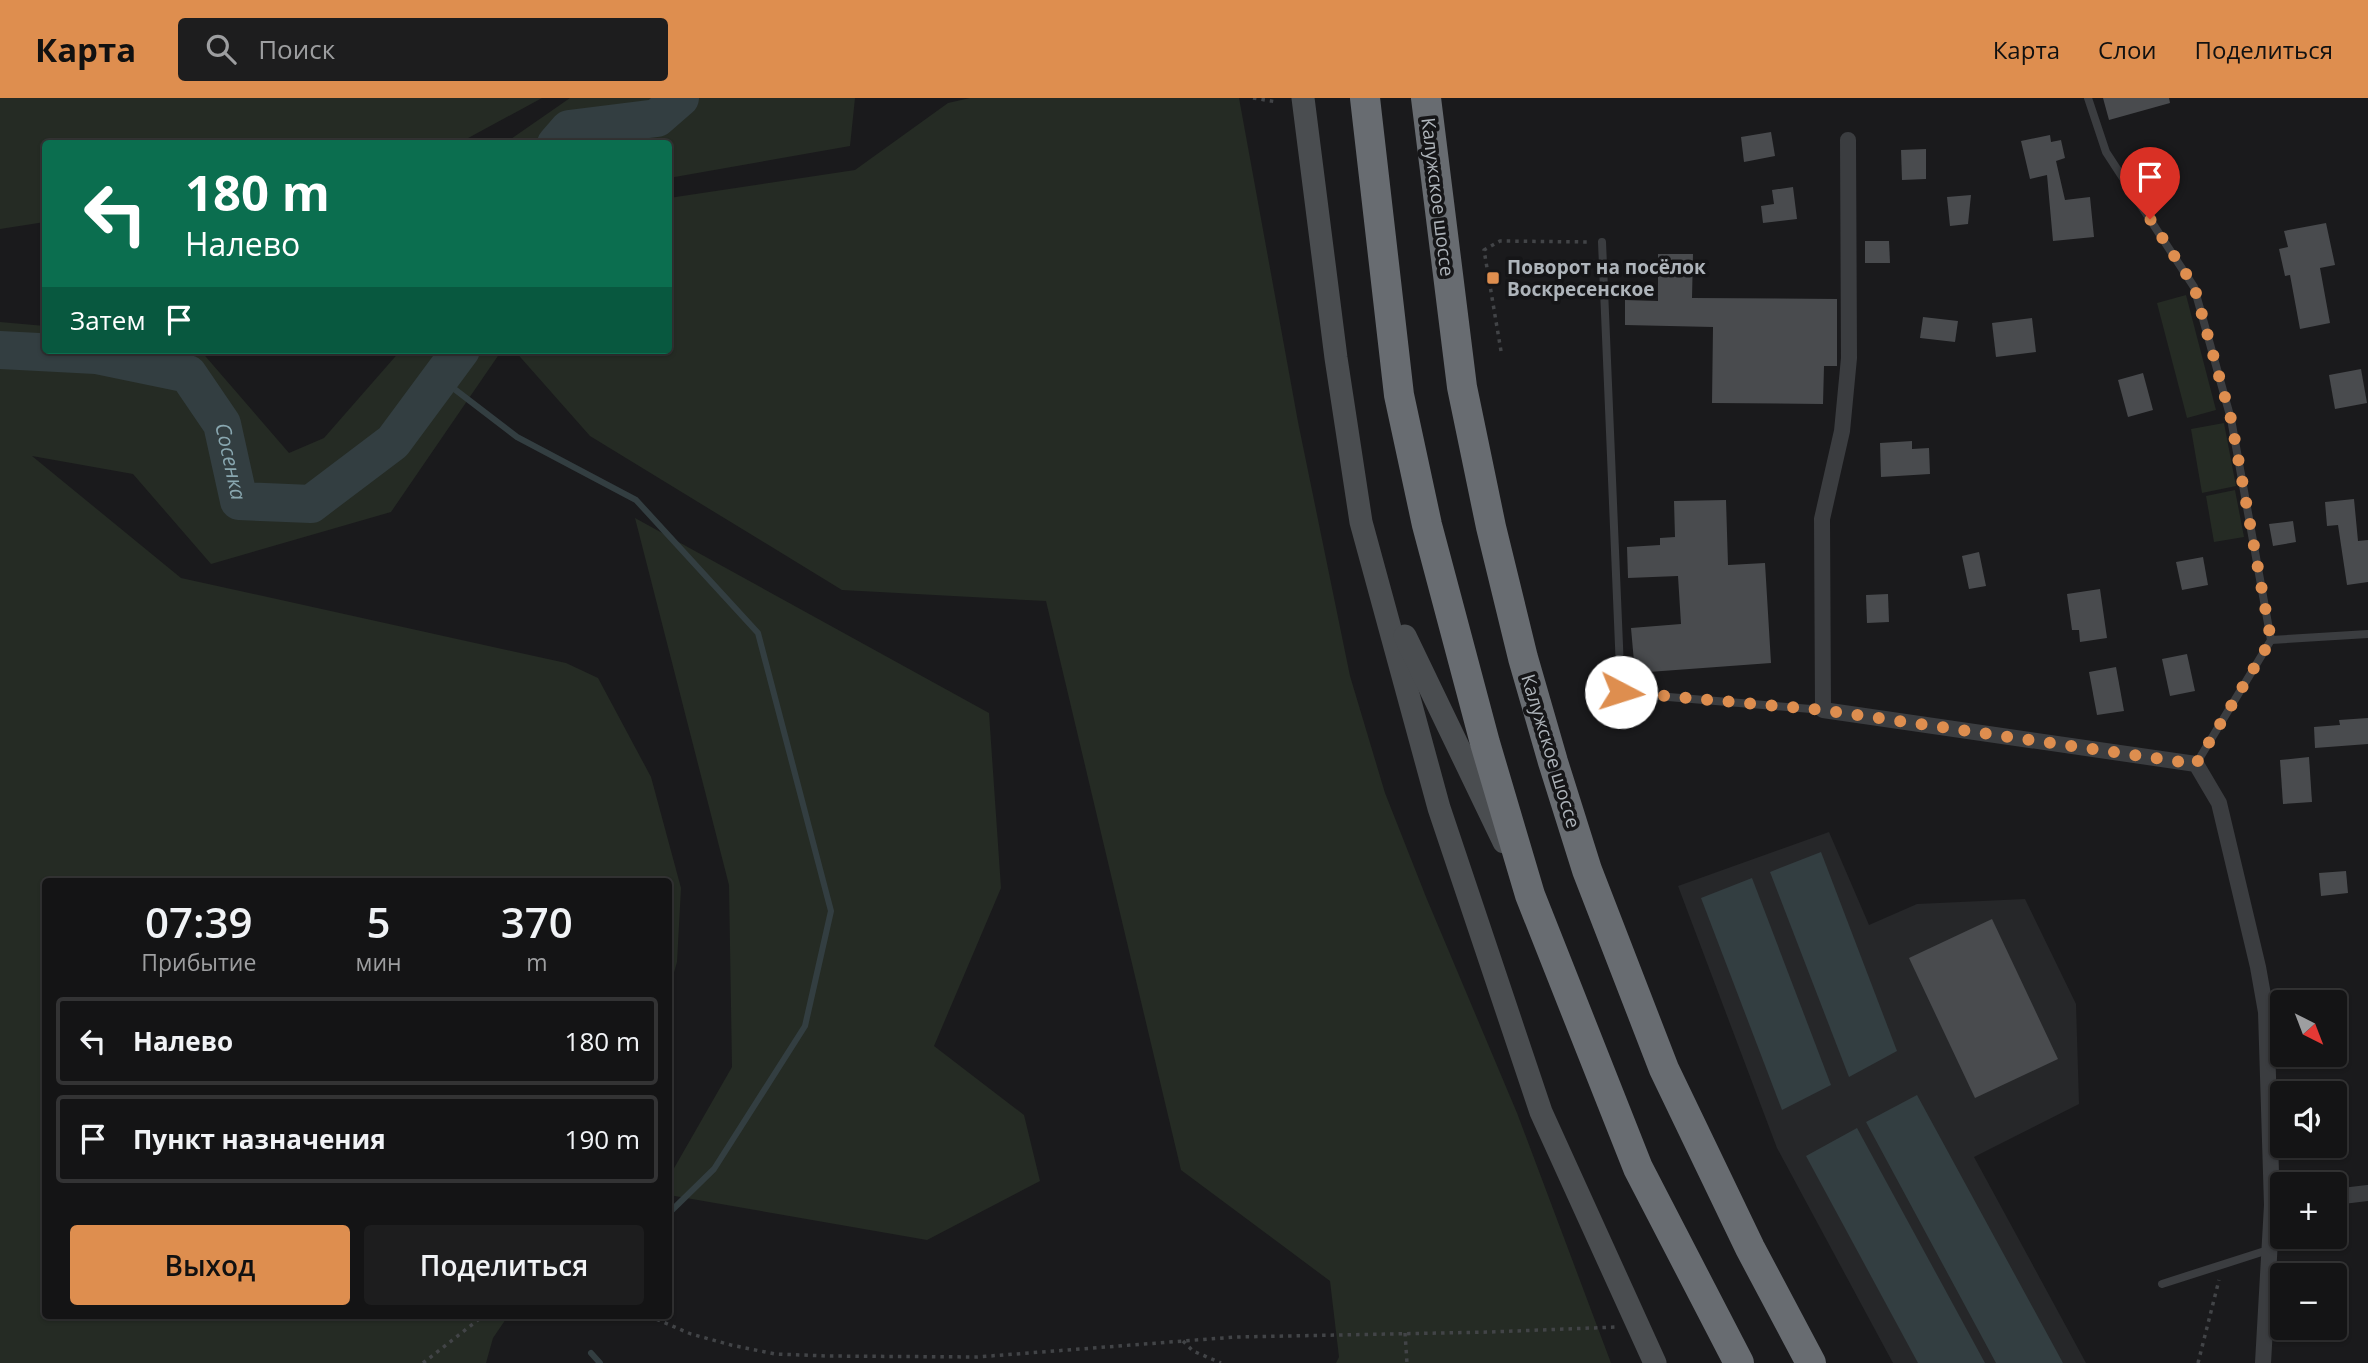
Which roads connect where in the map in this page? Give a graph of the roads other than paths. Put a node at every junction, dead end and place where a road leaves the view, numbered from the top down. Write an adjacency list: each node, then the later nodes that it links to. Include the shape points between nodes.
1 (1303, 98): 7 (main road, via 1338,372 1362,522)
2 (1365, 98): 12 (highway, via 1402,408 1427,525)
3 (1426, 98): 21 (highway, Калужское шоссе, via 1462,387 1513,618 1553,762 1587,870 1664,1069)
4 (2088, 98): 9 (lane, via 2106,152 2194,286 2231,419)
5 (1848, 140): 10 (street, via 1849,358 1842,431 1822,519)
6 (1602, 242): 10 (lane, via 1621,692)
7 (1377, 576): 12 (main road); 19 (main road, via 1439,808 1541,1112)
8 (2368, 634): 9 (lane)
9 (2271, 640): 11 (lane)
10 (1823, 710): 11 (street)
11 (2196, 764): 13 (street, via 2219,803 2262,990)
12 (1530, 895): 20 (highway, via 1638,1168)
13 (2275, 1172)
14 (2368, 1194): 15 (street)
15 (2347, 1196)
16 (2270, 1244): 17 (street)
17 (2269, 1250): 18 (lane); 22 (street)
18 (2162, 1284)
19 (1655, 1363)
20 (1739, 1363)
21 (1811, 1363)
22 (2263, 1363)

